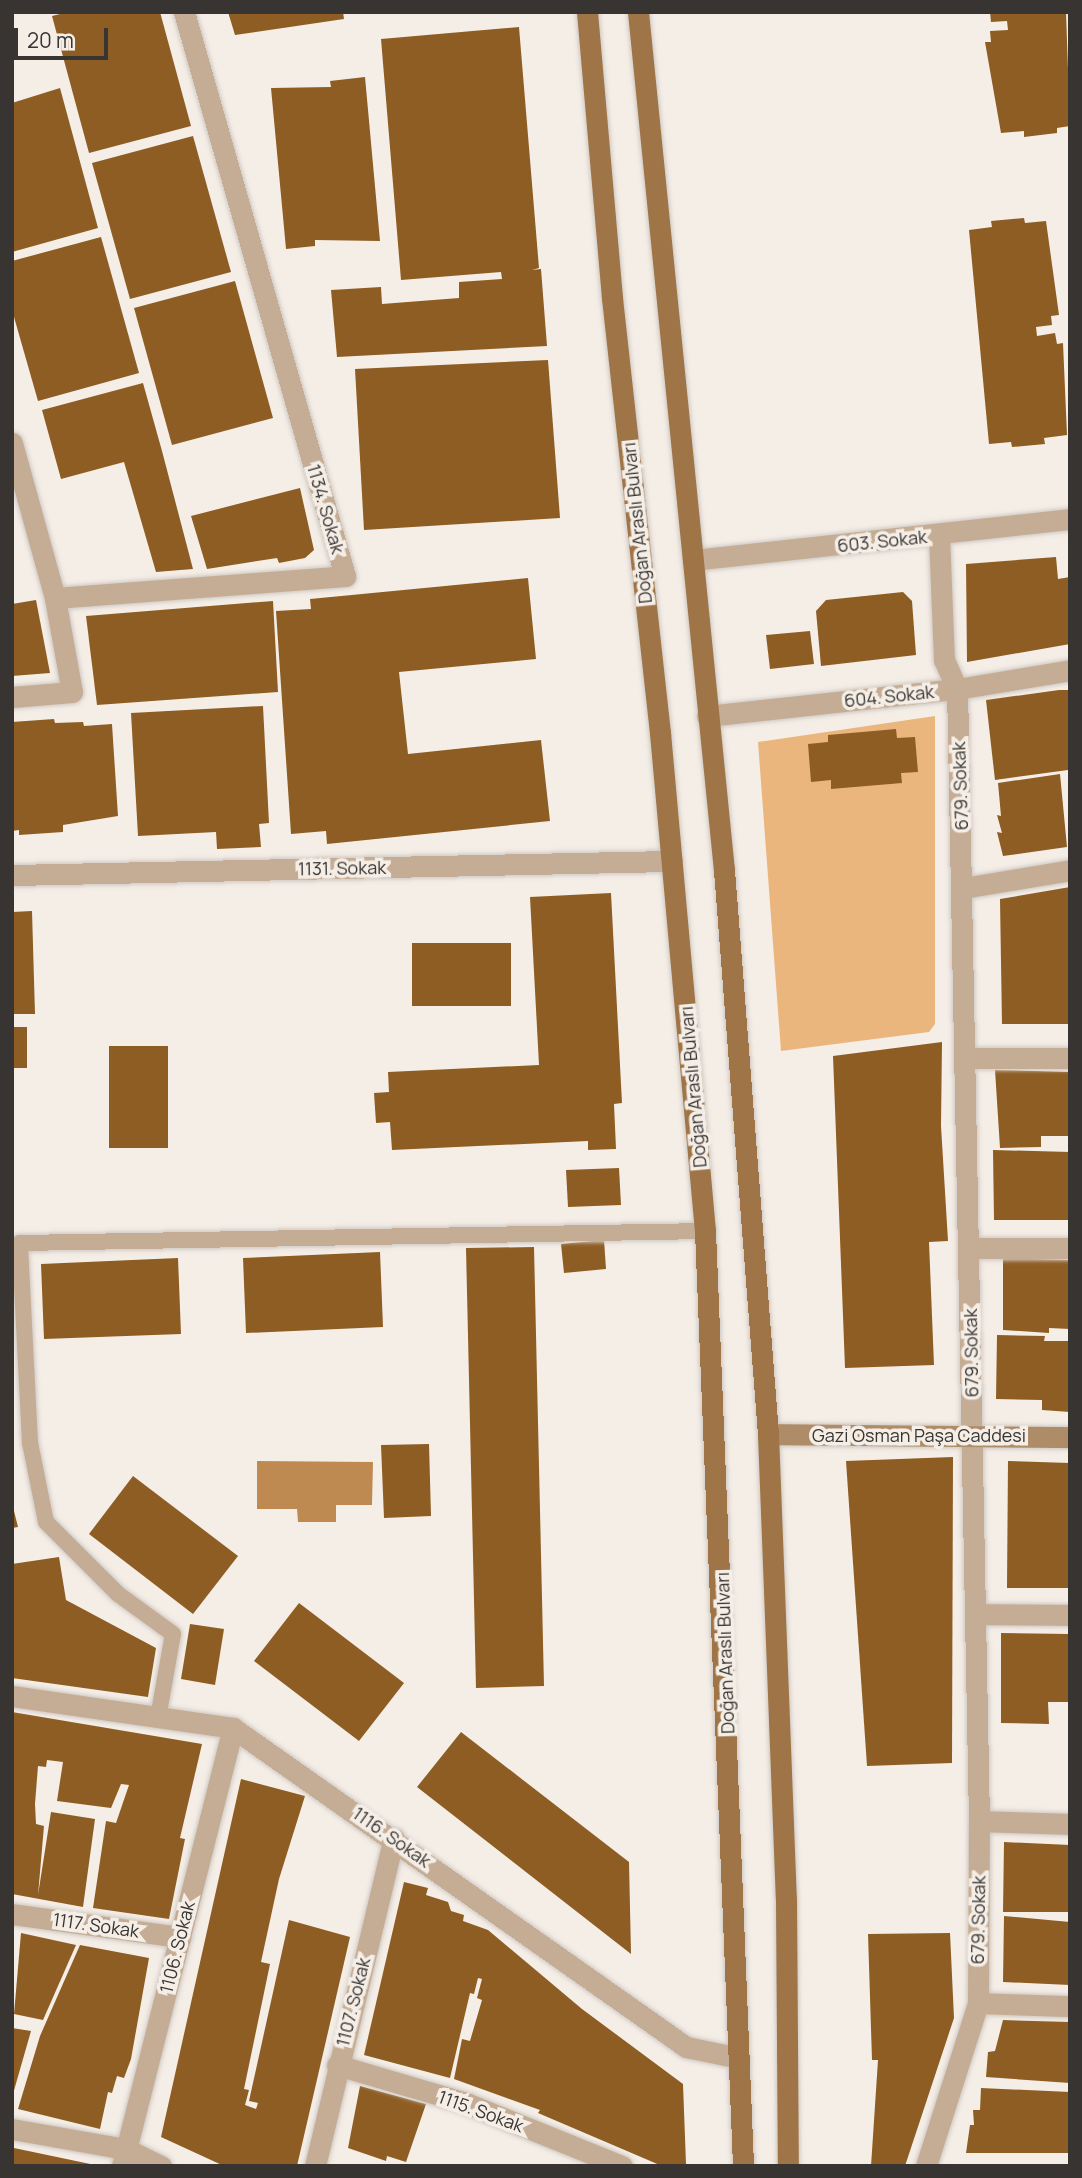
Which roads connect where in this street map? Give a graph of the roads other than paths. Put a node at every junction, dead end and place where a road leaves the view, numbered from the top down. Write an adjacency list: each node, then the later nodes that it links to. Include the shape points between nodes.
1 (184, 12): 8 (street, 1134. Sokak, via 345,576)
2 (587, 12): 13 (main road, Doğan Araslı Bulvarı, via 612,298)
3 (638, 12): 7 (main road)
4 (12, 443): 8 (street)
5 (1070, 519): 6 (street, 603. Sokak)
6 (939, 535): 7 (street, 603. Sokak); 10 (street, 679. Sokak, via 944,660)
7 (693, 560): 12 (main road)
8 (55, 598): 11 (street, via 72,692)
9 (1070, 670): 10 (street, 604. Sokak)
10 (957, 689): 12 (street, 604. Sokak); 16 (street, 679. Sokak)
11 (12, 697)
12 (707, 716): 22 (main road, via 725,884)
13 (672, 861): 15 (street, 1131. Sokak); 19 (main road, Doğan Araslı Bulvarı)
14 (1070, 870): 16 (street)
15 (12, 875)
16 (963, 888): 17 (street, 679. Sokak)
17 (966, 1058): 18 (street); 20 (street, 679. Sokak)
18 (1070, 1058)
19 (705, 1231): 28 (lane, via 20,1243 30,1443 46,1522 118,1594 173,1634); 37 (main road, Doğan Araslı Bulvarı)
20 (969, 1248): 21 (street); 23 (street, 679. Sokak)
21 (1070, 1248)
22 (768, 1434): 23 (street, Gazi Osman Paşa Caddesi); 45 (main road, via 786,1899)
23 (972, 1434): 24 (street, Gazi Osman Paşa Caddesi); 25 (street, 679. Sokak)
24 (1070, 1437)
25 (975, 1614): 26 (street); 30 (street, 679. Sokak)
26 (1070, 1615)
27 (12, 1696): 28 (street, 1116. Sokak)
28 (158, 1718): 29 (street, 1116. Sokak)
29 (233, 1728): 32 (street, 1116. Sokak); 34 (street, 1106. Sokak)
30 (979, 1821): 31 (street); 35 (street, 679. Sokak)
31 (1070, 1824)
32 (394, 1838): 37 (street, 1116. Sokak, via 686,2047); 38 (street, 1107. Sokak)
33 (12, 1914): 34 (street, 1117. Sokak)
34 (180, 1937): 40 (street, 1106. Sokak)
35 (978, 2003): 36 (street); 46 (street, 679. Sokak)
36 (1070, 2006)
37 (739, 2058): 44 (main road, Doğan Araslı Bulvarı)
38 (337, 2065): 42 (street, 1107. Sokak); 43 (street, 1115. Sokak, via 466,2103)
39 (12, 2129): 40 (street)
40 (124, 2157): 41 (street)
41 (161, 2166)
42 (315, 2166)
43 (622, 2166)
44 (743, 2166)
45 (788, 2166)
46 (926, 2166)

